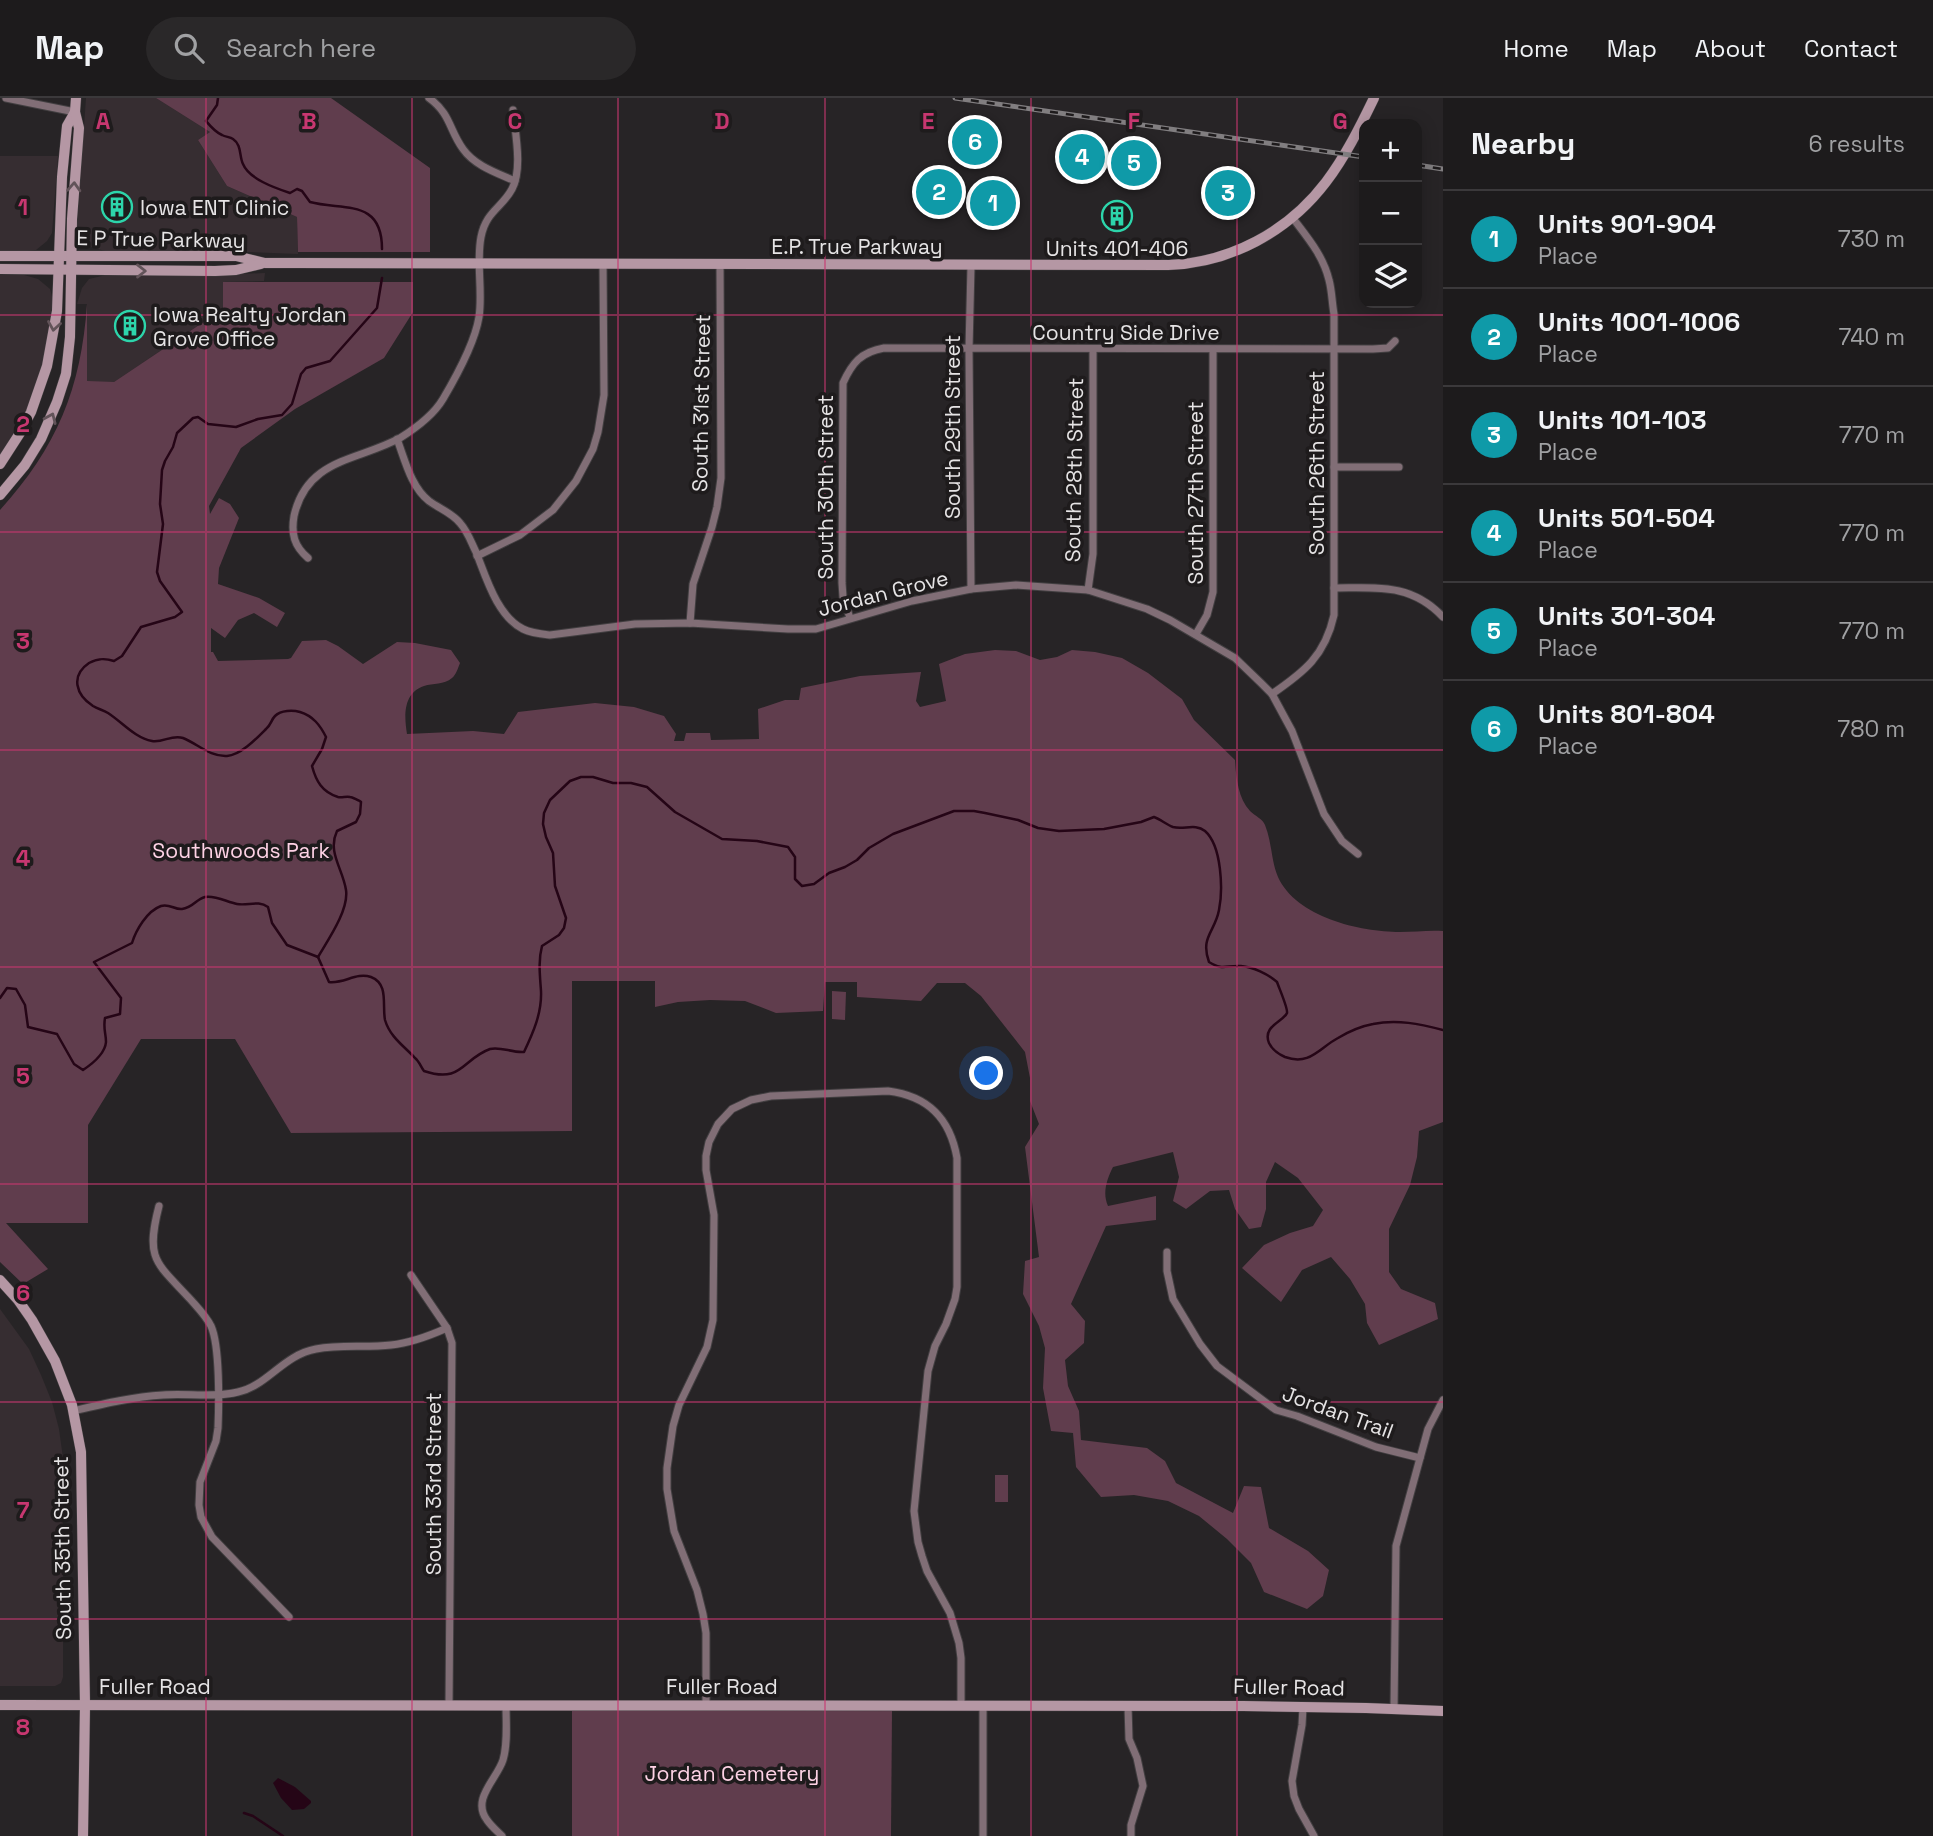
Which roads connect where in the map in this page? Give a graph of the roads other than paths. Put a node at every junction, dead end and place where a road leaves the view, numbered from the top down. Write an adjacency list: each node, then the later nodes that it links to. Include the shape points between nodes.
1 (6, 98): 6 (street)
2 (76, 98): 6 (main road)
3 (429, 98): 7 (street, via 445,113 471,159)
4 (1374, 98): 8 (main road, E.P. True Parkway, via 1334,171)
5 (513, 110): 7 (street)
6 (75, 112): 10 (main road, via 67,126); 11 (main road, one-way to 6, via 79,128)
7 (515, 181): 13 (street, via 483,228)
8 (1292, 217): 16 (main road, E.P. True Parkway, via 1248,246 1191,263); 21 (street, South 26th Street, via 1317,251 1329,281)
9 (0, 256): 10 (main road, E P True Parkway)
10 (60, 256): 11 (main road, E P True Parkway); 18 (main road)
11 (72, 256): 12 (main road, E P True Parkway, via 236,256); 19 (main road)
12 (265, 263): 13 (main road, E.P. True Parkway); 19 (main road, E P True Parkway, one-way to 12, via 215,271)
13 (479, 263): 14 (main road, E.P. True Parkway); 26 (street, via 479,317 460,366 435,410)
14 (603, 264): 15 (main road, E.P. True Parkway); 31 (street, via 604,396 593,449 553,510 520,536)
15 (720, 265): 16 (main road, E.P. True Parkway); 38 (street, South 31st Street, via 721,478 717,508 694,584)
16 (971, 265): 22 (street, South 29th Street)
17 (0, 269): 18 (main road, E P True Parkway)
18 (59, 269): 19 (main road, E P True Parkway); 27 (main road, one-way to 27, via 57,311 43,382)
19 (72, 271): 30 (main road, one-way to 19, via 36,448 57,402 66,374)
20 (1395, 341): 21 (street, Country Side Drive, via 1388,348)
21 (1333, 348): 23 (street, Country Side Drive); 28 (street, South 26th Street)
22 (969, 349): 24 (street, Country Side Drive); 25 (street, Country Side Drive, via 884,348); 34 (street, South 29th Street)
23 (1213, 349): 24 (street, Country Side Drive); 39 (street, South 27th Street, via 1213,592)
24 (1093, 350): 35 (street, South 28th Street, via 1093,554)
25 (857, 360): 37 (street, South 30th Street, via 850,367 843,392 842,583)
26 (397, 439): 31 (street, Jordan Grove, via 415,484 460,523); 32 (street, via 337,462 312,481 299,501 292,530 299,550)
27 (0, 464)
28 (1334, 467): 29 (street); 33 (street, South 26th Street)
29 (1399, 467)
30 (0, 495)
31 (477, 556): 38 (street, Jordan Grove, via 499,604 512,622 527,631 550,635 635,624)
32 (308, 558)
33 (1334, 588): 36 (street, via 1402,590); 40 (street, South 26th Street, via 1334,615 1324,646 1314,662)
34 (971, 589): 35 (street, Jordan Grove, via 1016,585); 37 (street, Jordan Grove)
35 (1088, 590): 39 (street, Jordan Grove, via 1147,609)
36 (1443, 617)
37 (850, 618): 38 (street, Jordan Grove, via 816,629)
38 (690, 623)
39 (1196, 634): 40 (street, Jordan Grove, via 1235,658)
40 (1272, 694): 41 (street, Jordan Grove, via 1292,731 1324,814 1342,841)
41 (1358, 854)
42 (159, 1206): 47 (street, via 152,1236 155,1256 212,1328)
43 (1167, 1252): 50 (street, Jordan Trail, via 1173,1299 1217,1366 1276,1410)
44 (411, 1275): 46 (street, South 33rd Street)
45 (0, 1280): 49 (main road, South 35th Street, via 45,1341)
46 (447, 1328): 47 (street, via 408,1343 312,1349 287,1360 249,1388); 54 (street, South 33rd Street, via 452,1343)
47 (218, 1394): 49 (street, via 140,1396); 51 (street, via 216,1441 200,1482 201,1517 212,1537)
48 (1443, 1400): 50 (street, via 1427,1429)
49 (73, 1411): 53 (main road, South 35th Street, via 82,1463)
50 (1420, 1458): 61 (street, via 1396,1546)
51 (289, 1617)
52 (0, 1704): 53 (main road, Fuller Road)
53 (85, 1705): 54 (main road, Fuller Road); 63 (main road, South 35th Street)
54 (449, 1705): 55 (main road, Fuller Road)
55 (506, 1705): 56 (main road, Fuller Road); 64 (street, via 502,1762 482,1800 486,1820)
56 (706, 1706): 57 (main road, Fuller Road); 57 (street, via 703,1614 674,1531 667,1468 679,1405 707,1347 713,1320 714,1228 706,1170 709,1142 732,1109 751,1100 888,1091 930,1106 946,1124 957,1158 957,1286 928,1371 914,1511 927,1571 950,1613 959,1643)
57 (961, 1706): 58 (main road, Fuller Road)
58 (983, 1706): 59 (main road, Fuller Road); 65 (street)
59 (1128, 1706): 60 (main road, Fuller Road); 66 (street, via 1129,1739 1143,1786)
60 (1303, 1707): 61 (main road, Fuller Road); 67 (street, via 1292,1781 1299,1809)
61 (1394, 1709): 62 (main road, Fuller Road)
62 (1443, 1712)
63 (83, 1836)
64 (502, 1836)
65 (983, 1836)
66 (1130, 1836)
67 (1314, 1836)

